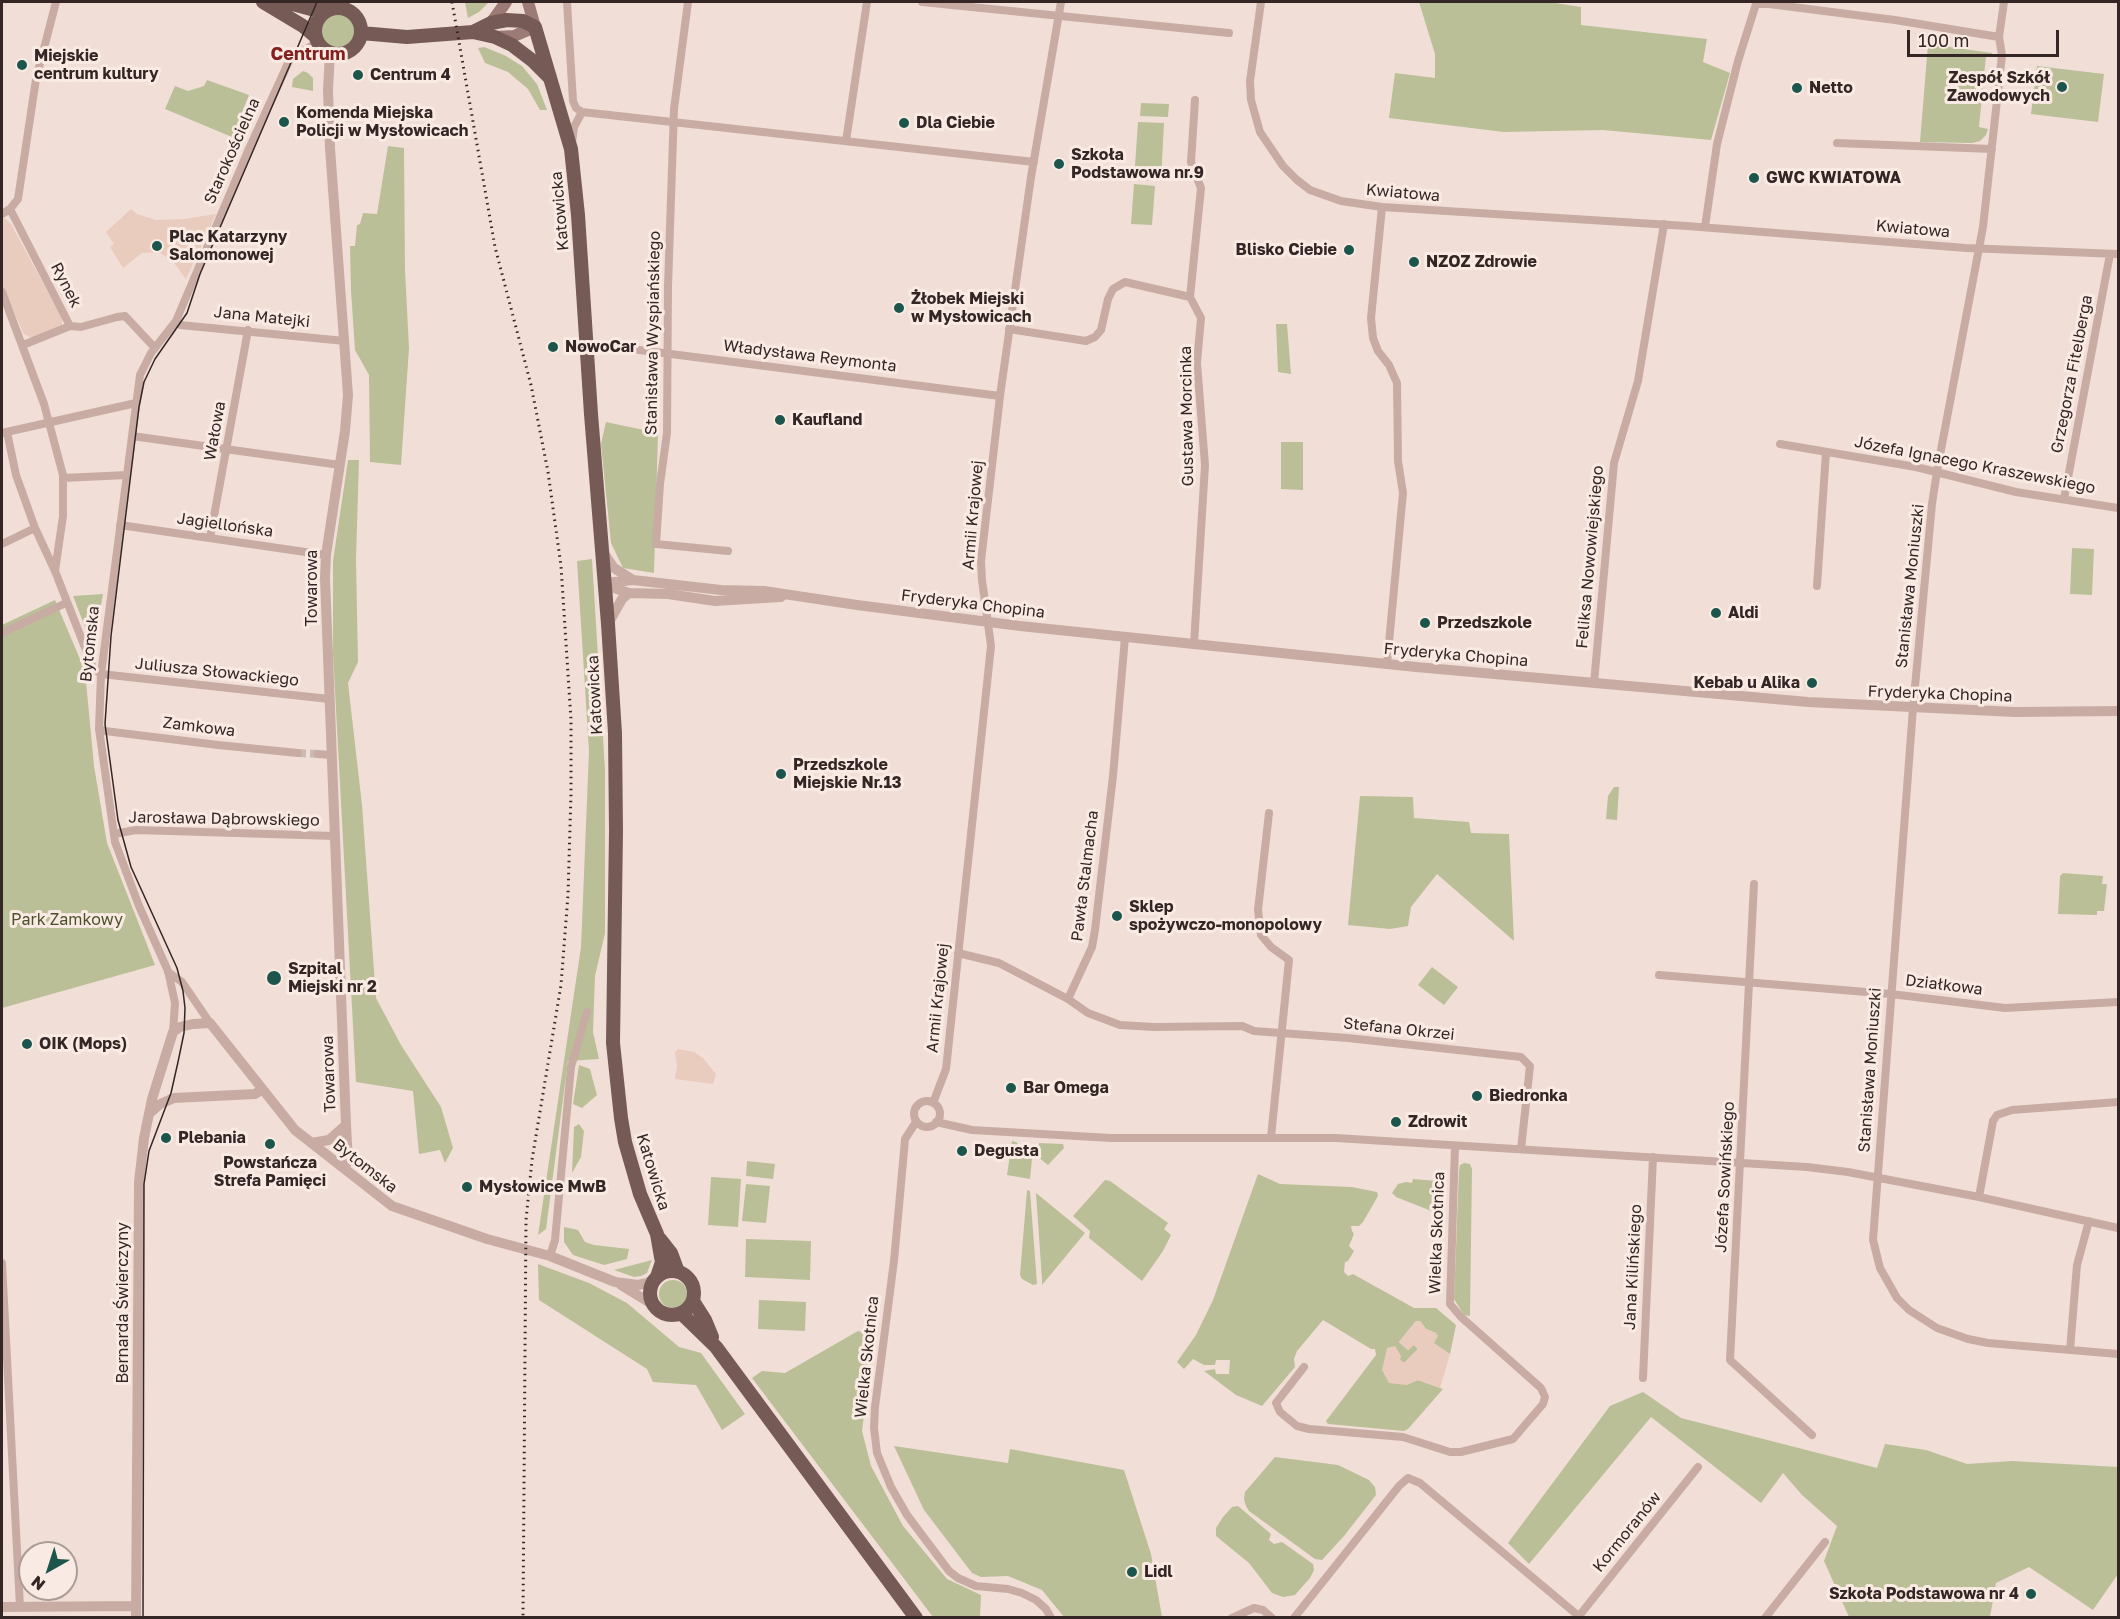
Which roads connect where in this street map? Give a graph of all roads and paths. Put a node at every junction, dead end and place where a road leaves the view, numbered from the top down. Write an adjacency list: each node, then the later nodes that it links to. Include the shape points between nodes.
1 (56, 2): 32 (street, via 36,79 18,199)
2 (263, 2): 20 (main road, via 303,26)
3 (285, 2): 13 (main road, via 311,9)
4 (506, 2): 16 (main road)
5 (528, 2): 15 (main road)
6 (567, 2): 24 (street, via 573,101)
7 (688, 2): 25 (street, Stanisława Wyspiańskiego)
8 (867, 2): 26 (street)
9 (922, 2): 14 (street)
10 (1061, 2): 14 (street, Armii Krajowej)
11 (1261, 2): 31 (street, Kwiatowa, via 1250,81 1254,113 1265,141 1283,166 1310,190 1341,201)
12 (2004, 2): 19 (street, Stanisława Moniuszki)
13 (332, 7): 17 (main road, via 353,14); 20 (main road, via 317,22)
14 (1059, 15): 18 (street); 30 (street, Armii Krajowej)
15 (535, 27): 16 (main road, via 507,20); 22 (main road, Katowicka)
16 (493, 30): 17 (main road, via 407,37); 22 (main road)
17 (361, 33): 21 (main road, via 350,51)
18 (1229, 33)
19 (1999, 37): 29 (street, Stanisława Moniuszki, via 2002,55); 35 (street, via 1756,4 1718,144)
20 (317, 40): 21 (main road); 40 (street, Starokościelna, via 290,59)
21 (330, 52): 44 (street, Towarowa, via 330,148)
22 (552, 79): 28 (main road, Katowicka)
23 (1195, 100): 39 (street, Gustawa Morcinka, via 1191,162 1201,188)
24 (582, 112): 25 (street); 28 (street, Katowicka, via 574,127)
25 (674, 122): 26 (street); 48 (street, Stanisława Wyspiańskiego)
26 (846, 141): 30 (street)
27 (1837, 142): 29 (street)
28 (571, 149): 67 (main road, Katowicka)
29 (1992, 149): 36 (street, Stanisława Moniuszki)
30 (1034, 162): 42 (street, Armii Krajowej)
31 (1382, 207): 34 (street, Kwiatowa); 85 (street, via 1371,318 1378,351 1397,383 1398,461 1403,493)
32 (10, 209): 33 (street); 41 (street, Rynek)
33 (2, 214)
34 (1664, 224): 35 (street, Kwiatowa); 87 (street, Feliksa Nowowiejskiego, via 1638,381 1614,463)
35 (1705, 227): 36 (street, Kwiatowa)
36 (1980, 248): 37 (street, Kwiatowa); 58 (street, Stanisława Moniuszki)
37 (2114, 254): 61 (street, Grzegorza Fitelberga)
38 (2, 292): 45 (street)
39 (1190, 297): 42 (street, via 1125,282 1113,289 1101,330 1086,341); 84 (street, Gustawa Morcinka, via 1201,318 1197,363 1205,465)
40 (176, 321): 43 (street, Jana Matejki, via 180,325); 47 (street, Bytomska)
41 (70, 326): 45 (street); 47 (street, Rynek, via 125,316)
42 (1009, 329): 49 (street, Armii Krajowej)
43 (248, 330): 44 (street, Jana Matejki); 55 (street, Wałowa)
44 (345, 341): 57 (street, Towarowa, via 348,395)
45 (23, 345): 51 (street)
46 (616, 347): 48 (street, Władysława Reymonta)
47 (155, 348): 50 (street, Bytomska, via 140,375)
48 (667, 352): 49 (street, Władysława Reymonta); 68 (street, Stanisława Wyspiańskiego, via 667,433 656,544)
49 (1000, 396): 80 (street, Armii Krajowej, via 981,561)
50 (136, 403): 51 (street); 53 (street, Bytomska)
51 (50, 421): 52 (street); 60 (street)
52 (4, 433): 64 (street)
53 (132, 436): 55 (street); 59 (street, Bytomska)
54 (1780, 444): 56 (street, Józefa Ignacego Kraszewskiego)
55 (228, 449): 57 (street); 65 (street, Wałowa)
56 (1826, 452): 58 (street, Józefa Ignacego Kraszewskiego); 73 (street)
57 (340, 465): 69 (street, Towarowa)
58 (1937, 471): 61 (street, Józefa Ignacego Kraszewskiego, via 2016,492); 89 (street, Stanisława Moniuszki)
59 (127, 475): 60 (street); 63 (street, Bytomska)
60 (63, 478): 70 (street, via 63,516)
61 (2064, 499): 62 (street, Józefa Ignacego Kraszewskiego)
62 (2118, 508)
63 (120, 525): 65 (street, Jagiellońska); 86 (street, Bytomska)
64 (35, 528): 66 (street); 70 (street)
65 (210, 538): 69 (street, Jagiellońska)
66 (2, 544)
67 (602, 550): 71 (street, via 614,568); 72 (main road, Katowicka)
68 (728, 551)
69 (326, 555): 88 (street, Towarowa)
70 (55, 571): 79 (street)
71 (633, 580): 72 (street, Fryderyka Chopina); 74 (street, Fryderyka Chopina)
72 (605, 584): 75 (street, Fryderyka Chopina); 81 (main road, Katowicka)
73 (1817, 586)
74 (721, 590): 76 (street, Fryderyka Chopina); 77 (street, Fryderyka Chopina); 78 (street, Fryderyka Chopina)
75 (629, 593): 77 (street, Fryderyka Chopina); 81 (street)
76 (793, 596): 78 (street, Fryderyka Chopina); 80 (street, Fryderyka Chopina)
77 (699, 598): 78 (street, Fryderyka Chopina)
78 (740, 601)
79 (66, 603): 82 (street); 86 (street, via 93,668)
80 (988, 622): 83 (street, Fryderyka Chopina); 99 (street, Armii Krajowej, via 991,646)
81 (608, 624): 130 (main road, Katowicka, via 615,733 613,1043 625,1142)
82 (2, 633)
83 (1125, 637): 84 (street, Fryderyka Chopina); 104 (street, Pawła Stalmacha, via 1095,930 1092,947)
84 (1194, 644): 85 (street, Fryderyka Chopina)
85 (1387, 664): 87 (street, Fryderyka Chopina)
86 (101, 675): 88 (street, Juliusza Słowackiego); 91 (street, Bytomska)
87 (1594, 682): 89 (street, Fryderyka Chopina)
88 (329, 699): 94 (street, Towarowa)
89 (1913, 708): 90 (street, Fryderyka Chopina); 103 (street, Stanisława Moniuszki)
90 (2118, 711)
91 (99, 729): 92 (street, Zamkowa); 96 (street, Bytomska)
92 (297, 753)
93 (318, 754): 94 (street)
94 (331, 755): 97 (street, Towarowa)
95 (1269, 813): 109 (street, via 1258,910 1261,935 1289,960)
96 (114, 834): 97 (street, Jarosława Dąbrowskiego, via 136,830); 100 (street, Bytomska)
97 (335, 836): 118 (street, Towarowa)
98 (1754, 884): 102 (street, Józefa Sowińskiego)
99 (958, 953): 104 (street, via 999,963); 114 (street, Armii Krajowej, via 946,1069)
100 (168, 972): 107 (street, Bytomska, via 182,982); 108 (street, Bytomska, via 175,1003)
101 (1659, 975): 102 (street, Działkowa)
102 (1749, 984): 103 (street, Działkowa); 124 (street, Józefa Sowińskiego)
103 (1891, 994): 105 (street, Działkowa, via 2005,1008); 126 (street, Stanisława Moniuszki)
104 (1068, 999): 109 (street, via 1089,1013 1120,1025 1242,1026 1254,1031)
105 (2118, 1002)
106 (587, 1012): 131 (street, via 571,1068 555,1240)
107 (210, 1023): 108 (street, via 185,1025); 111 (street, Bytomska)
108 (173, 1032): 110 (street, Bernarda Świerczyny)
109 (1283, 1032): 119 (street); 122 (street, Stefana Okrzei, via 1521,1057 1530,1066)
110 (158, 1081): 112 (street); 115 (street, Bernarda Świerczyny)
111 (261, 1090): 112 (street, via 255,1094); 120 (street, Bytomska)
112 (174, 1098): 115 (street)
113 (2118, 1102): 127 (street, via 2012,1110 1997,1115)
114 (933, 1103): 116 (street, via 924,1102 916,1107); 117 (street, via 939,1112)
115 (151, 1112): 149 (street, Bernarda Świerczyny, via 139,1182)
116 (916, 1122): 117 (street, via 924,1127); 151 (street, Wielka Skotnica, via 905,1139 875,1407 878,1453 906,1515 949,1571 976,1586 1022,1593 1036,1600)
117 (936, 1122): 119 (street, via 965,1129 1111,1138)
118 (346, 1125): 120 (street, Towarowa, via 329,1140); 125 (street, Towarowa, via 348,1161)
119 (1271, 1137): 121 (street)
120 (311, 1143): 125 (street, Bytomska)
121 (1455, 1146): 122 (street); 142 (street, Wielka Skotnica, via 1450,1304 1541,1388 1543,1404 1513,1439 1450,1452 1403,1437 1297,1426 1280,1412 1276,1403)
122 (1521, 1149): 123 (street)
123 (1653, 1157): 124 (street); 143 (street, Jana Kilińskiego)
124 (1741, 1162): 126 (street); 144 (street, Józefa Sowińskiego, via 1730,1360)
125 (344, 1168): 131 (street, Bytomska, via 393,1206)
126 (1877, 1178): 127 (street); 140 (street, Stanisława Moniuszki, via 1873,1240 1876,1259 1891,1289 1909,1310 1937,1328 1968,1339)
127 (1979, 1197): 128 (street)
128 (2088, 1221): 129 (street); 140 (street, via 2077,1265)
129 (2118, 1228)
130 (657, 1234): 133 (main road, Katowicka, via 671,1253); 134 (main road, Katowicka, via 662,1262)
131 (550, 1256): 135 (street, Bytomska)
132 (2, 1263): 148 (street)
133 (678, 1272): 134 (main road); 136 (main road, via 694,1287)
134 (657, 1277): 135 (street, Bytomska, via 638,1285); 137 (main road, via 650,1290)
135 (615, 1282): 137 (street, Bytomska)
136 (693, 1301): 138 (main road); 139 (main road)
137 (652, 1304): 138 (main road, via 662,1314)
138 (682, 1314): 139 (main road)
139 (716, 1347): 150 (main road)
140 (2070, 1350): 141 (street, Stanisława Moniuszki)
141 (2118, 1354)
142 (1304, 1367)
143 (1643, 1378)
144 (1812, 1435)
145 (1698, 1467): 155 (street, Kormoranów)
146 (1825, 1542): 156 (street)
147 (2, 1607): 148 (street)
148 (20, 1607): 149 (street)
149 (136, 1612)
150 (916, 1617)
151 (1051, 1617)
152 (1232, 1617): 153 (street, via 1254,1608)
153 (1272, 1617)
154 (1294, 1617): 155 (street, via 1408,1478 1420,1483)
155 (1580, 1617)
156 (1765, 1617)

